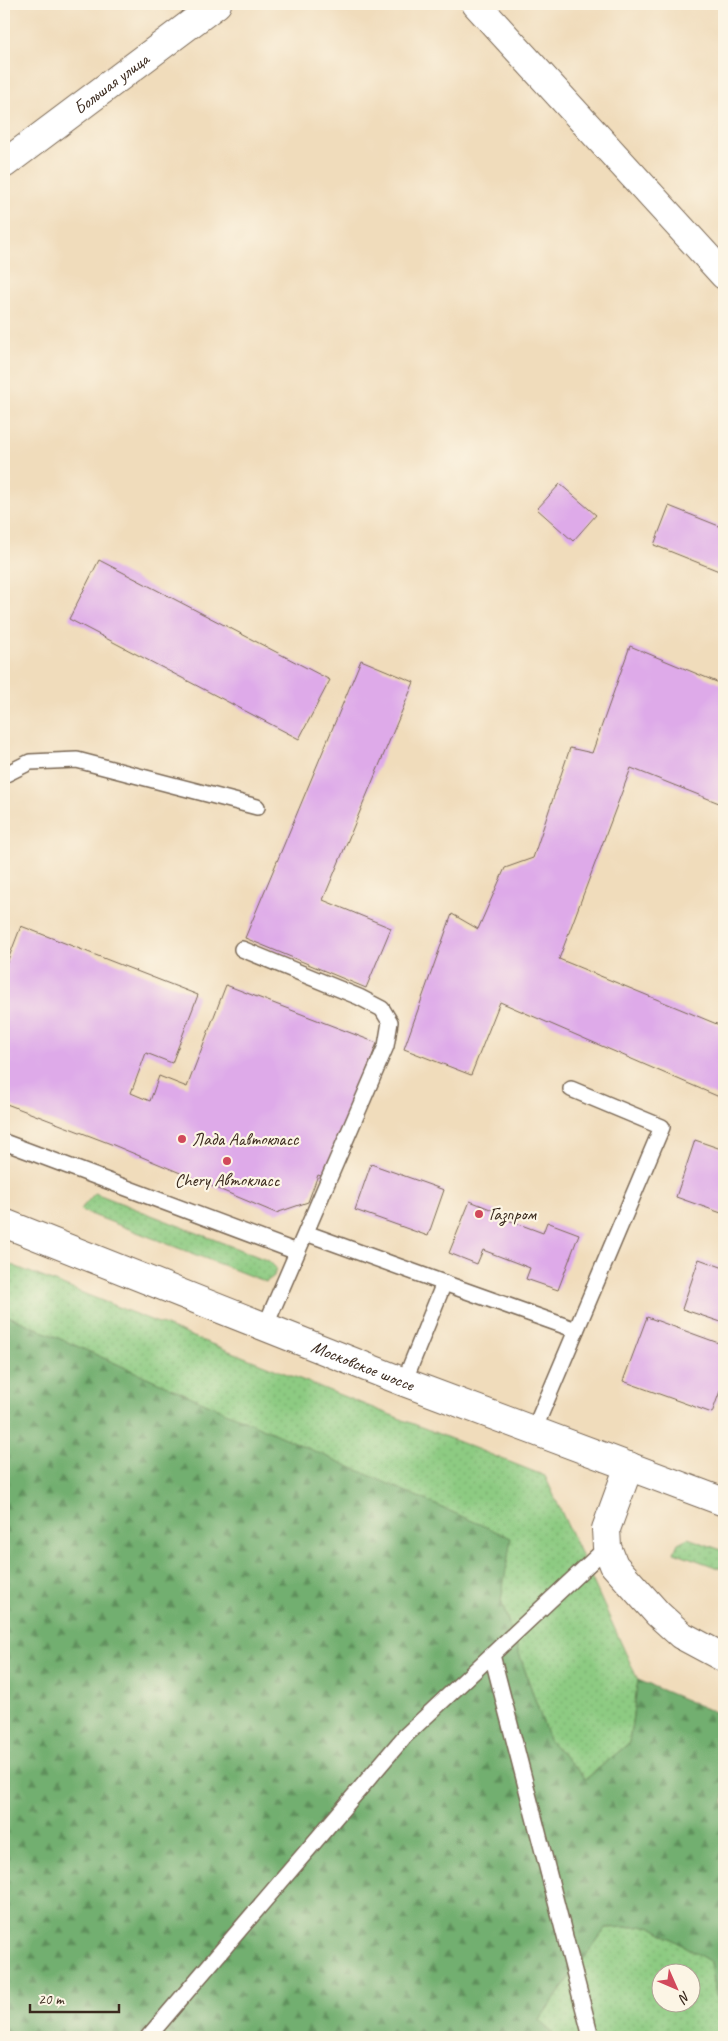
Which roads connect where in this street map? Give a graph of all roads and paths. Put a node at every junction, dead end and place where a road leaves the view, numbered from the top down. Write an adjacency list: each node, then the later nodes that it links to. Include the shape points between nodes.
1 (217, 4): 3 (street, Большая улица)
2 (476, 4): 4 (street)
3 (4, 164)
4 (724, 275)
5 (4, 775): 6 (lane, via 30,762 77,760)
6 (257, 806)
7 (242, 948): 11 (lane, via 358,997 382,1010 390,1022 386,1046)
8 (571, 1089): 15 (lane, via 662,1127)
9 (4, 1142): 12 (lane)
10 (4, 1223): 14 (street, Московское шоссе)
11 (306, 1233): 12 (lane); 13 (lane)
12 (298, 1252): 14 (lane)
13 (444, 1283): 15 (lane); 16 (lane)
14 (265, 1327): 16 (street, Московское шоссе)
15 (576, 1330): 17 (lane)
16 (404, 1382): 17 (street, Московское шоссе)
17 (534, 1430): 18 (street, Московское шоссе)
18 (629, 1466): 19 (street, Московское шоссе); 20 (street, via 606,1529)
19 (724, 1502)
20 (607, 1547): 21 (lane); 22 (street, via 614,1566 658,1614 681,1634)
21 (492, 1655): 23 (lane, via 405,1736); 24 (lane)
22 (724, 1658)
23 (148, 2037)
24 (591, 2037)

